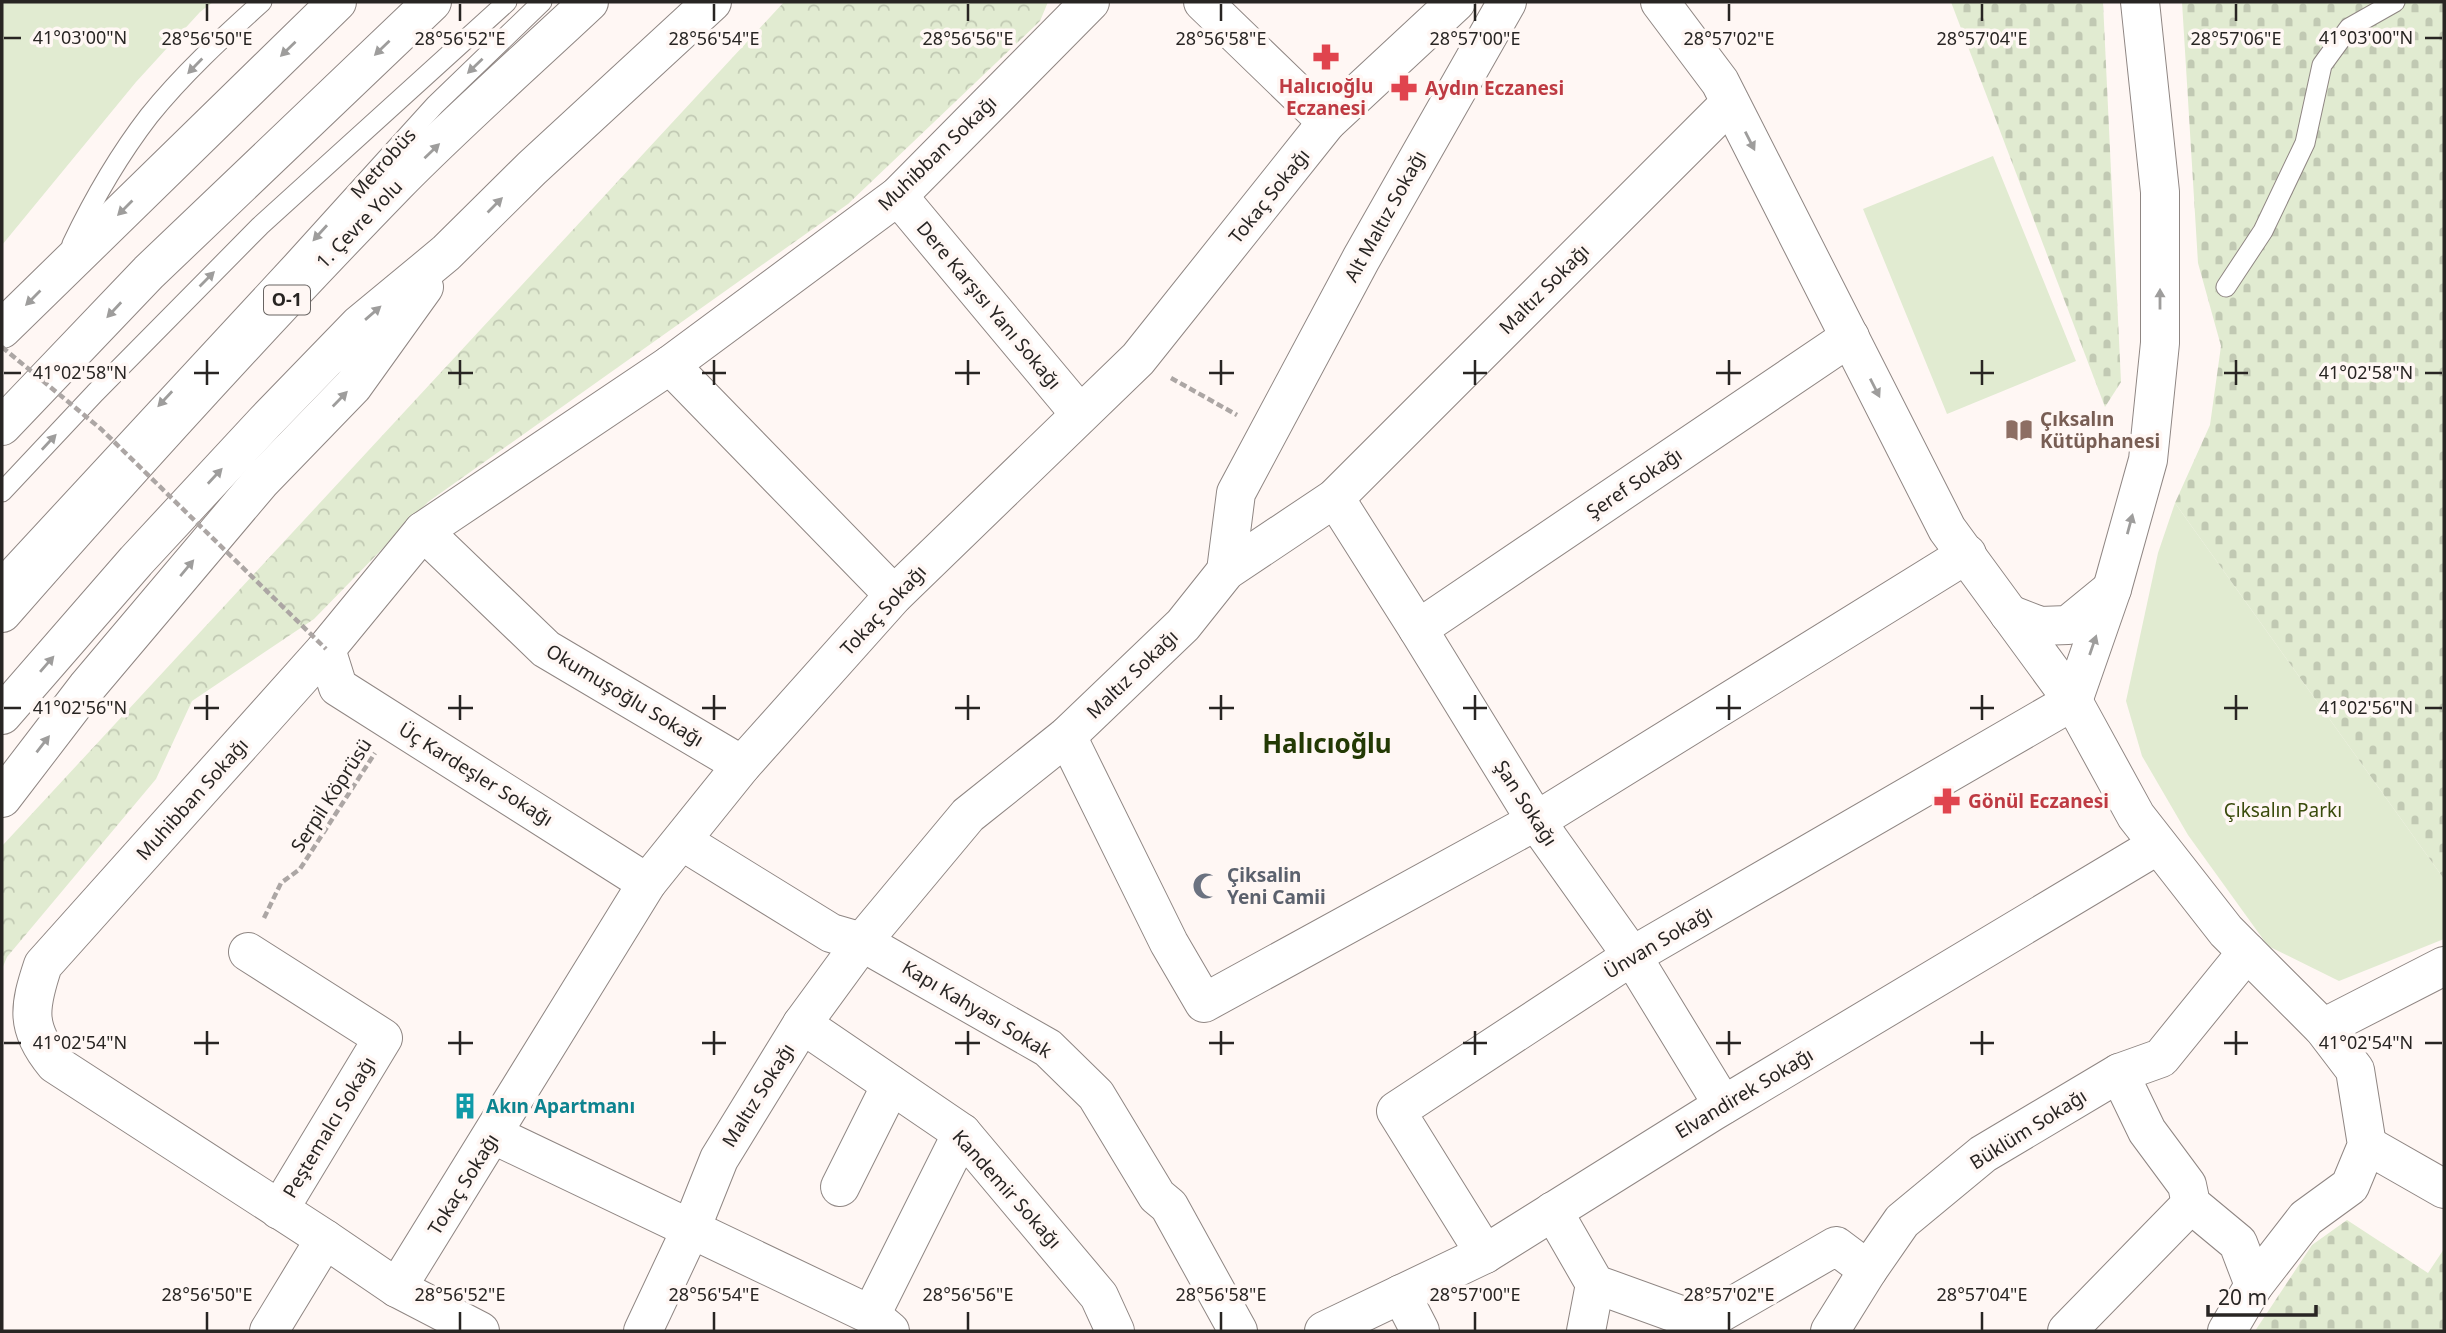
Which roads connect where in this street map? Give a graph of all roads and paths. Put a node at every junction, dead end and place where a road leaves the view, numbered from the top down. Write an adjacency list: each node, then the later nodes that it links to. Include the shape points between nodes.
1 (262, 2): 19 (lane, one-way to 19, via 149,116 72,243)
2 (337, 2): 19 (main road, one-way to 19)
3 (432, 2): 27 (main road, one-way to 27, via 149,272)
4 (507, 2): 29 (lane, Metrobüs, one-way to 4, via 260,226)
5 (542, 2): 34 (lane, Metrobüs, one-way to 34, via 435,105)
6 (589, 2): 37 (main road, 1. Çevre Yolu / O-1, one-way to 6, via 398,182)
7 (712, 2): 18 (main road, one-way to 7)
8 (1090, 2): 17 (main road, Muhibban Sokağı)
9 (1203, 2): 16 (main road)
10 (1456, 2): 16 (main road, Tokaç Sokağı)
11 (1507, 2): 28 (main road, Alt Maltız Sokağı)
12 (1660, 2): 15 (main road, via 1720,82)
13 (2140, 2): 35 (main road, one-way to 13, via 2148,460 2160,343 2160,192)
14 (2395, 2): 20 (lane, via 2349,28 2322,65 2305,142 2263,231)
15 (1730, 103): 22 (main road, one-way to 22); 30 (main road, Maltız Sokağı)
16 (1327, 122): 24 (main road, Tokaç Sokağı)
17 (898, 196): 25 (main road, Muhibban Sokağı); 26 (main road, Dere Karşısı Yanı Sokağı)
18 (446, 253): 42 (main road, one-way to 18, via 265,422 359,325); 46 (main road, one-way to 18, via 87,687 253,491 353,386)
19 (65, 267): 21 (main road, one-way to 21)
20 (2227, 287)
21 (2, 329)
22 (1850, 337): 32 (main road, one-way to 32, via 1947,528); 39 (main road, Şeref Sokağı)
23 (2, 347): 40 (path, bridge, via 101,429)
24 (1138, 359): 26 (main road, Tokaç Sokağı); 28 (path)
25 (670, 365): 31 (main road, Muhibban Sokağı); 36 (main road)
26 (1080, 414): 36 (main road, Tokaç Sokağı)
27 (2, 426)
28 (1268, 433): 33 (main road, Alt Maltız Sokağı, via 1236,493)
29 (2, 492)
30 (1335, 498): 33 (main road, Maltız Sokağı); 39 (main road, Şan Sokağı)
31 (423, 531): 40 (main road, Muhibban Sokağı); 45 (main road, Okumuşoğlu Sokağı, via 546,649)
32 (1967, 554): 38 (main road); 47 (main road)
33 (1226, 571): 44 (main road, Maltız Sokağı, via 1183,625)
34 (2, 576)
35 (2112, 589): 38 (main road, via 2068,625 2040,626); 41 (main road, one-way to 35)
36 (894, 596): 45 (main road, Tokaç Sokağı)
37 (2, 613)
38 (2009, 614): 41 (main road)
39 (1418, 629): 47 (main road, Şan Sokağı)
40 (326, 649): 43 (main road, Üç Kardeşler Sokağı, via 338,687); 67 (main road, Muhibban Sokağı, via 43,965 32,998 35,1032 55,1064)
41 (2073, 701): 49 (main road, via 2136,816); 54 (main road, Ünvan Sokağı)
42 (2, 715)
43 (394, 723): 50 (main road, Üç Kardeşler Sokağı); 52 (path, Serpil Köprüsü, via 300,869 281,883)
44 (1067, 736): 47 (main road, via 1204,1003); 51 (main road, Maltız Sokağı, via 968,815)
45 (742, 765): 48 (main road, Tokaç Sokağı)
46 (2, 798)
47 (1536, 821): 54 (main road, Şan Sokağı)
48 (682, 841): 50 (main road, Tokaç Sokağı); 51 (main road, Kapı Kahyası Sokak, via 831,933)
49 (2158, 845): 53 (main road); 60 (main road, Elvandirek Sokağı)
50 (647, 883): 62 (main road, Tokaç Sokağı)
51 (862, 942): 56 (main road, Maltız Sokağı); 83 (main road, Kapı Kahyası Sokak, via 1048,1048 1096,1096 1157,1196 1169,1206)
52 (248, 952): 67 (main road, Peştemalcı Sokağı, via 383,1038)
53 (2247, 953): 57 (main road); 58 (main road, Büklüm Sokağı, via 2161,1058)
54 (1632, 956): 60 (main road, Şan Sokağı); 71 (main road, Ünvan Sokağı, via 1396,1111)
55 (2444, 966): 57 (main road)
56 (802, 1024): 59 (main road, Kandemir Sokağı); 69 (main road, Maltız Sokağı, via 719,1159)
57 (2323, 1028): 63 (main road, via 2355,1070)
58 (2119, 1073): 66 (main road, via 2147,1131 2187,1185); 72 (main road, Büklüm Sokağı, via 1983,1154 1902,1222)
59 (891, 1085): 61 (main road, Kandemir Sokağı); 64 (main road)
60 (1723, 1105): 68 (main road, Elvandirek Sokağı)
61 (962, 1133): 77 (main road); 82 (main road, Kandemir Sokağı, via 1099,1296)
62 (494, 1135): 69 (main road); 75 (main road, Tokaç Sokağı)
63 (2367, 1146): 65 (main road); 74 (main road, via 2350,1186 2306,1219)
64 (840, 1187)
65 (2444, 1189)
66 (2191, 1204): 74 (main road, via 2238,1243); 88 (main road)
67 (279, 1210): 70 (main road, Muhibban Sokağı)
68 (1553, 1211): 71 (main road, Elvandirek Sokağı); 73 (main road)
69 (691, 1229): 77 (main road); 81 (main road, Maltız Sokağı)
70 (325, 1239): 75 (main road, Muhibban Sokağı); 79 (main road)
71 (1485, 1254): 76 (main road, Elvandirek Sokağı)
72 (1868, 1270): 78 (main road, via 1836,1246 1703,1323); 87 (main road, Büklüm Sokağı)
73 (1595, 1284): 78 (main road); 86 (main road)
74 (2254, 1285): 89 (main road)
75 (397, 1288): 80 (main road, Muhibban Sokağı)
76 (1401, 1294): 84 (main road, Elvandirek Sokağı); 85 (main road)
77 (881, 1323)
78 (1689, 1325)
79 (269, 1331)
80 (480, 1331)
81 (643, 1331)
82 (1115, 1331)
83 (1238, 1331)
84 (1324, 1331)
85 (1420, 1331)
86 (1586, 1331)
87 (1830, 1331)
88 (2067, 1331)
89 (2227, 1331)

